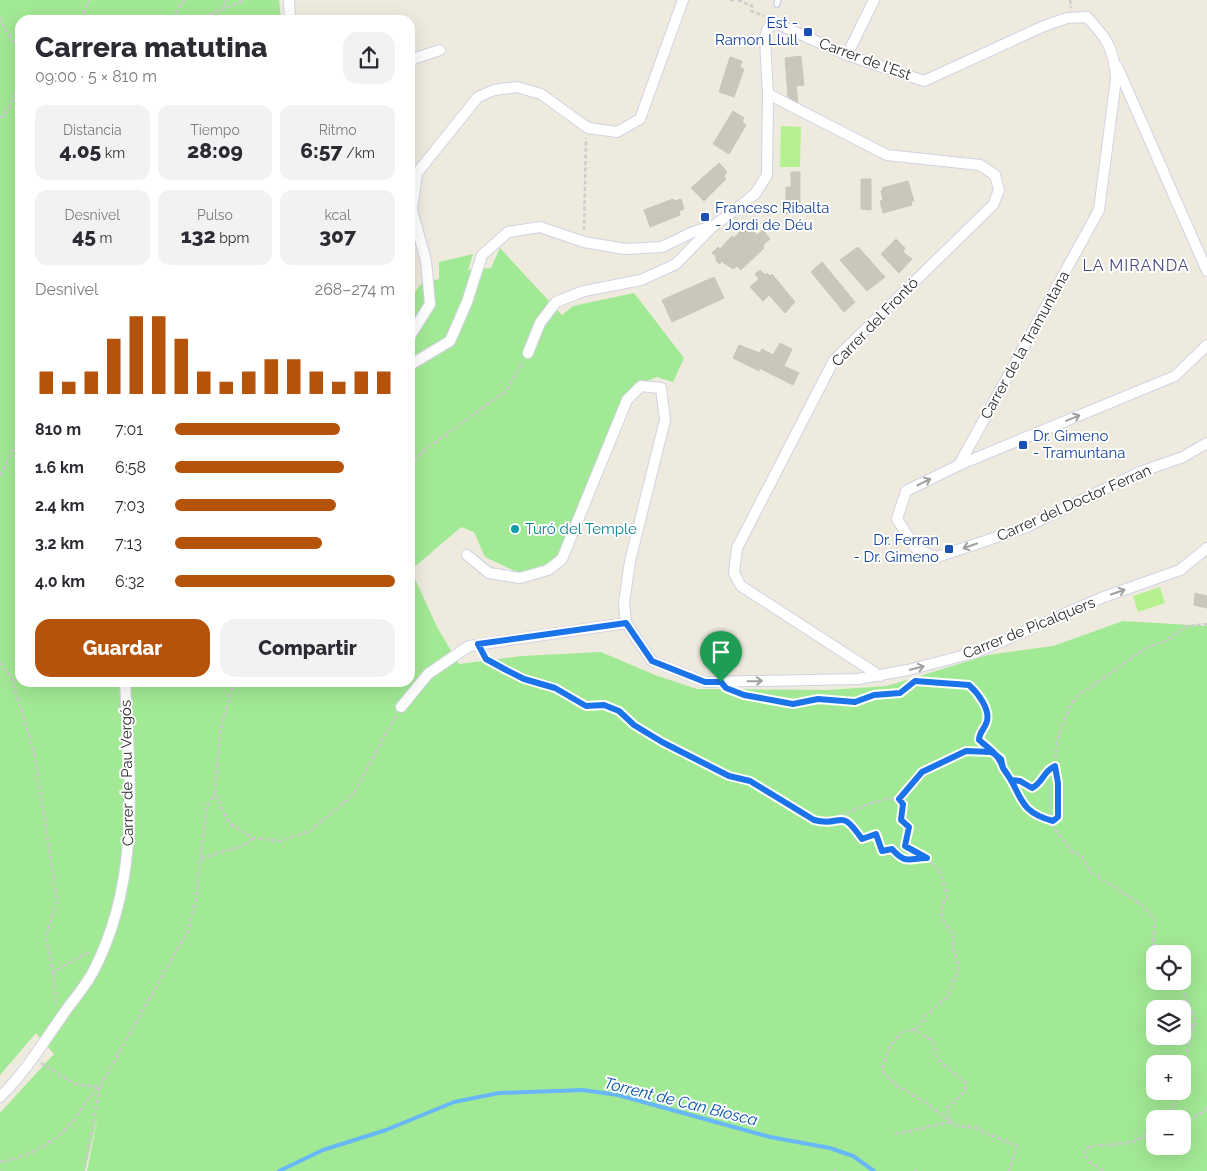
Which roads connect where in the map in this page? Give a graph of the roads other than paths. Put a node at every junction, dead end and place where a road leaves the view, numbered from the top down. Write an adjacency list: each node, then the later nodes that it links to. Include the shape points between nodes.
1 (289, 0): 4 (street)
2 (683, 0): 11 (street, via 640,119 617,132 586,127 541,94 516,87 494,90 478,98 417,173)
3 (874, 0): 7 (street)
4 (290, 15)
5 (1067, 18): 7 (street, Carrer de l'Est, via 924,81); 9 (street, Carrer de la Tramuntana, via 1087,17 1108,40)
6 (440, 50): 8 (street)
7 (847, 56): 10 (street, Carrer de l'Est, via 769,20 765,39)
8 (415, 58)
9 (1115, 61): 14 (street); 20 (street, Carrer de la Tramuntana, via 1116,79 1099,210)
10 (768, 94): 13 (street, via 766,175 755,194); 24 (street, Carrer del Frontó, via 887,155 980,165 995,175 998,190 993,206 834,360 737,548 734,573 741,586)
11 (415, 188)
12 (415, 221): 15 (street, via 426,261 430,304)
13 (714, 225): 17 (street, via 676,264 641,280 584,291 556,302 540,323); 18 (street, via 662,247 625,250 584,242 540,227 508,232 482,255 450,341)
14 (1207, 271)
15 (415, 328)
16 (1207, 345): 20 (street, one-way to 16, via 1175,376)
17 (528, 353)
18 (415, 362)
19 (1207, 443): 20 (street, Carrer del Doctor Ferran, one-way to 20, via 1183,457 1140,472 1024,528 937,557 916,550 897,519 906,491)
20 (959, 465)
21 (1207, 548): 24 (street, Carrer de Picalquers, one-way to 21, via 976,652 1101,598 1180,570)
22 (467, 555): 23 (street, via 489,573 520,578 548,570 562,559 627,400 641,386 661,388 665,420 630,561 624,603)
23 (626, 623): 24 (street, Carrer de Picalquers, one-way to 24, via 652,661 705,682); 26 (street, via 469,646 428,674)
24 (880, 676)
25 (125, 687): 27 (street, Carrer de Pau Vergós, via 130,821 123,890 92,973 33,1058)
26 (401, 707)
27 (0, 1097)

